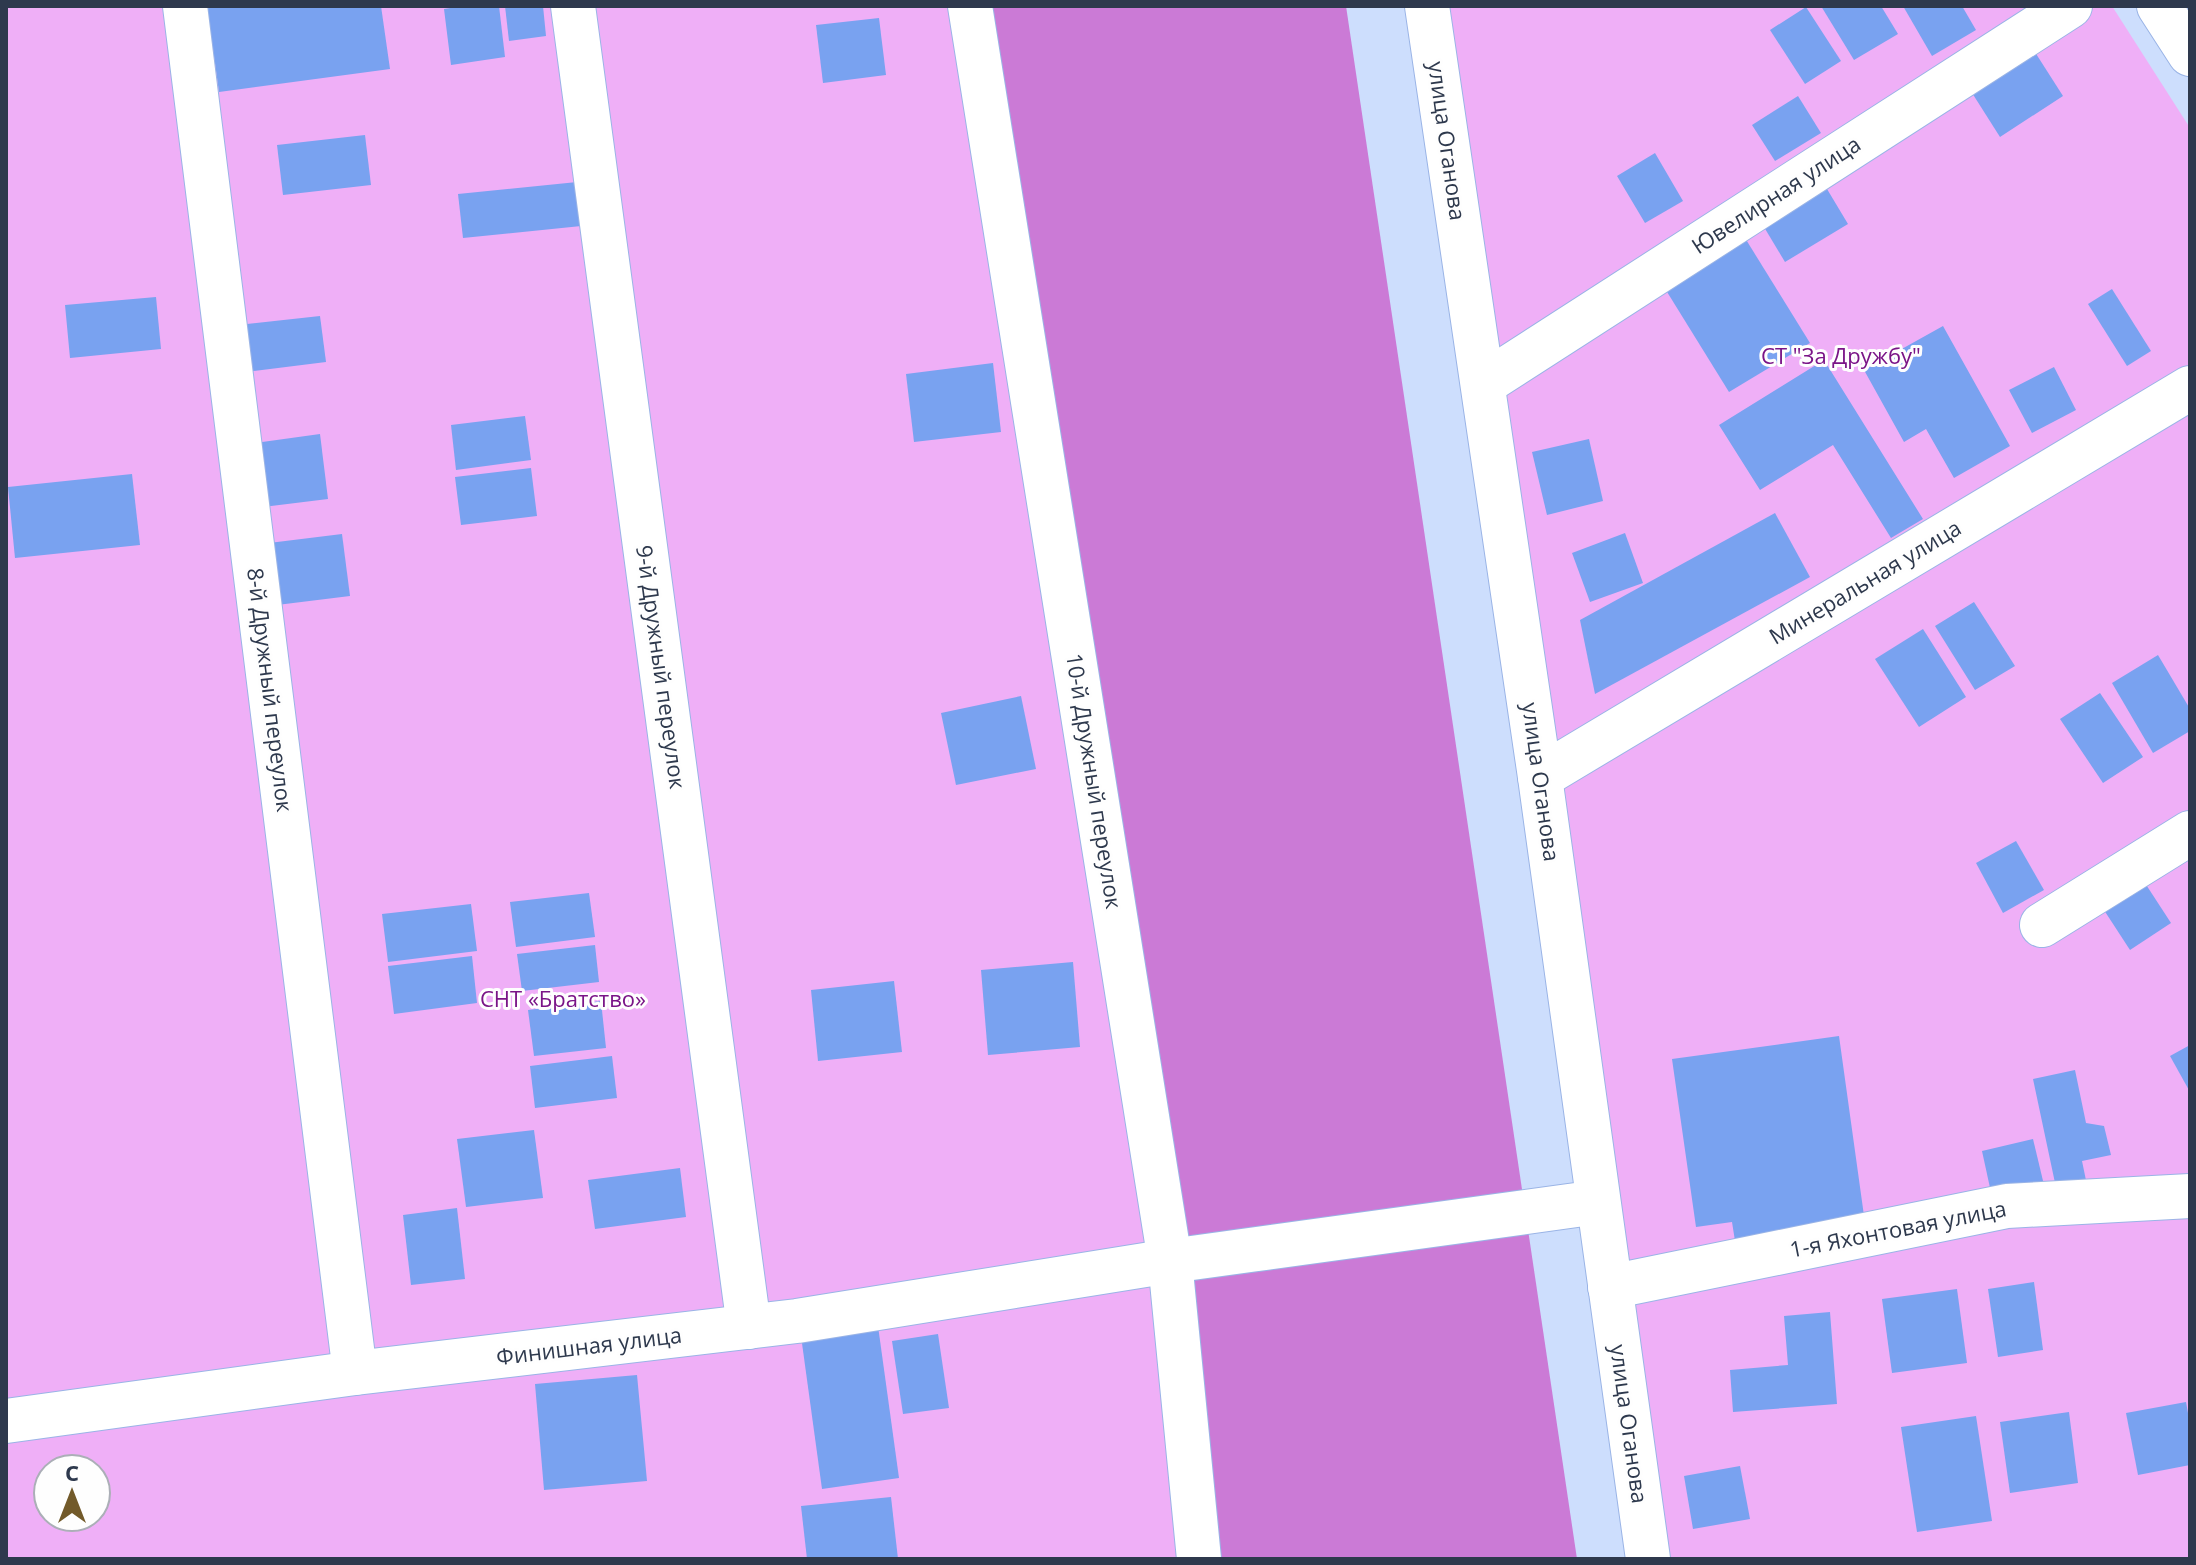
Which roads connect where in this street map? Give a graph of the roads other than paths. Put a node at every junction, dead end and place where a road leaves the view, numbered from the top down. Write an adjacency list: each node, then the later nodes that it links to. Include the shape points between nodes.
1 (185, 6): 18 (main road, 8-й Дружный переулок)
2 (573, 6): 17 (main road, 9-й Дружный переулок)
3 (970, 6): 15 (main road, 10-й Дружный переулок)
4 (1427, 6): 8 (main road, улица Оганова)
5 (2070, 6): 8 (main road, Ювелирная улица)
6 (2159, 6): 7 (main road)
7 (2190, 54)
8 (1483, 384): 10 (main road, улица Оганова)
9 (2190, 388): 10 (main road, Минеральная улица)
10 (1540, 777): 14 (main road, улица Оганова)
11 (2190, 833): 12 (main road)
12 (2042, 925)
13 (2190, 1196): 16 (main road, 1-я Яхонтовая улица, via 2007,1206)
14 (1598, 1202): 15 (main road, Финишная улица); 16 (main road, улица Оганова)
15 (1170, 1261): 17 (main road, Финишная улица); 20 (main road, 10-й Дружный переулок)
16 (1610, 1287): 21 (main road, улица Оганова)
17 (749, 1327): 18 (main road, Финишная улица)
18 (355, 1373): 19 (main road, Финишная улица)
19 (6, 1421)
20 (1199, 1559)
21 (1648, 1559)

